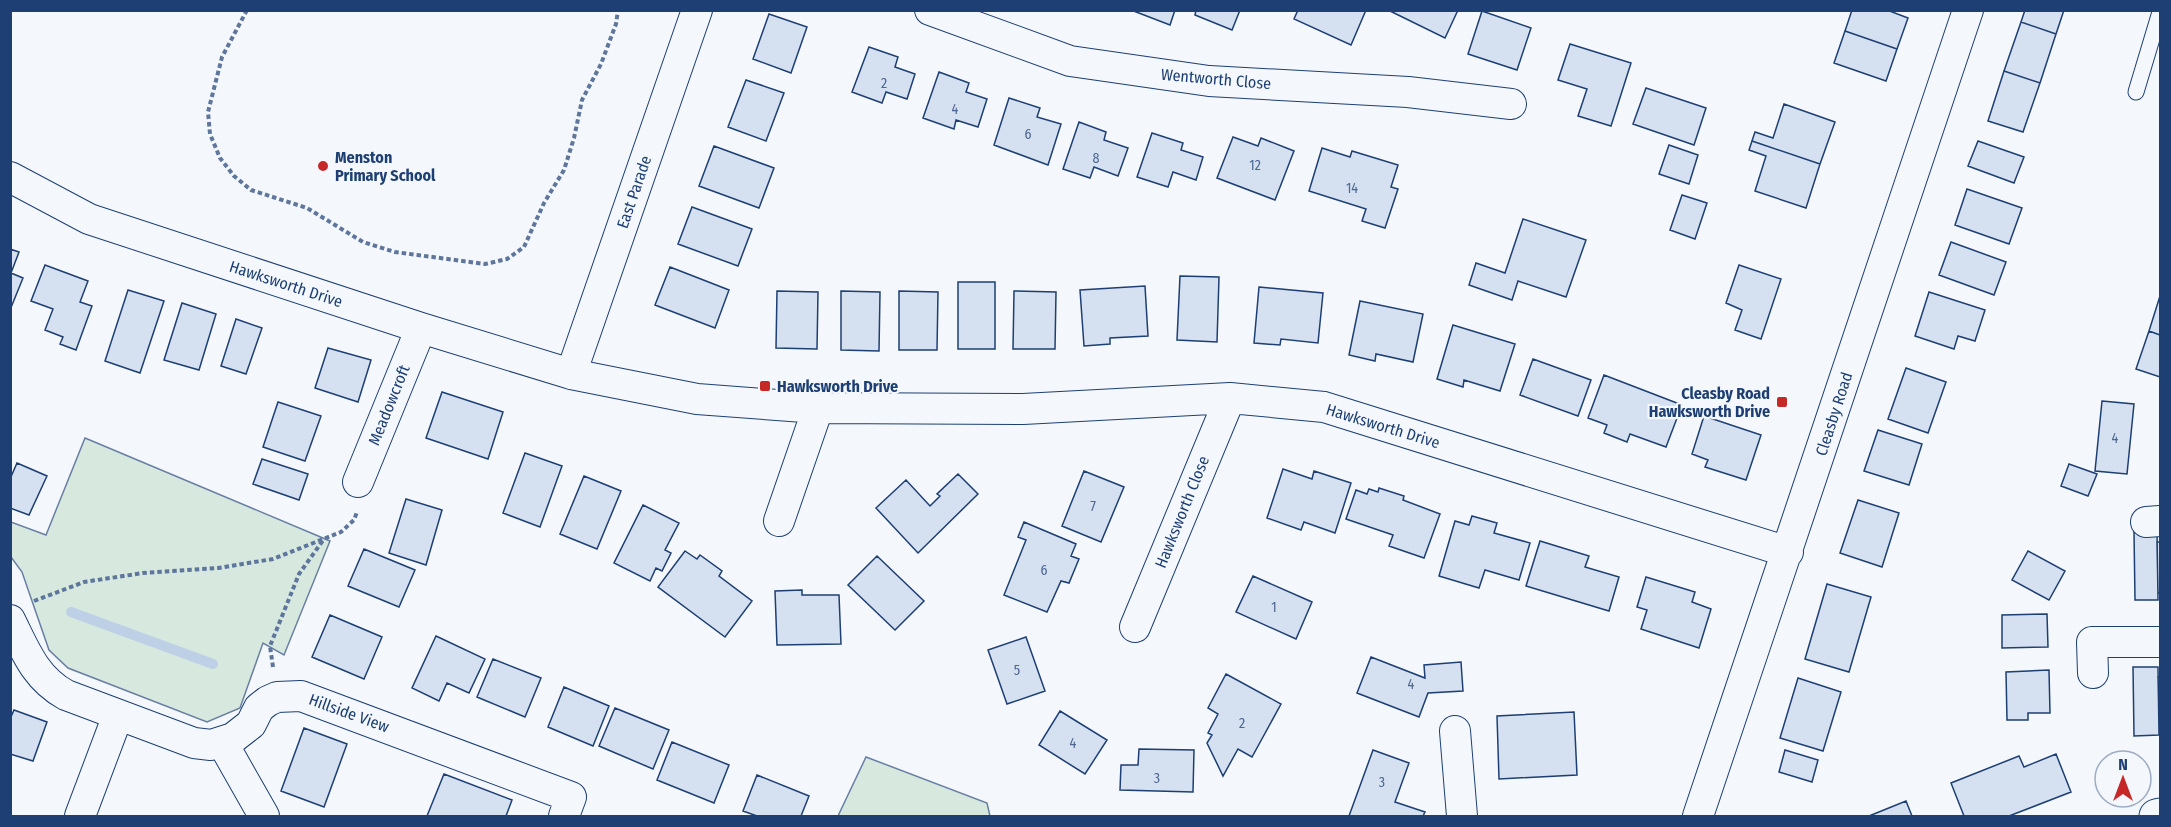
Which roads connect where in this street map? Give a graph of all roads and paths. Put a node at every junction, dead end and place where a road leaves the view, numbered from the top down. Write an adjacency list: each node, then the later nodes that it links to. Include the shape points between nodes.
1 (247, 10): 2 (path, via 222,57 208,112 210,135 234,176 251,190 307,208 363,242 395,252 485,264 507,259 524,247 564,170 582,100 601,64)
2 (618, 10)
3 (697, 10): 11 (street, East Parade)
4 (930, 10): 8 (street, Wentworth Close, via 1071,61 1209,81 1408,92)
5 (1968, 10): 17 (street, Cleasby Road)
6 (2160, 12): 7 (lane)
7 (2136, 92)
8 (1511, 104)
9 (10, 177): 10 (street, Hawksworth Drive, via 89,219)
10 (421, 328): 11 (street, Hawksworth Drive); 14 (street, Meadowcroft)
11 (571, 374): 13 (street, Hawksworth Drive, via 697,399)
12 (1230, 398): 13 (street, Hawksworth Drive, via 1023,410); 17 (street, Hawksworth Drive, via 1324,407); 19 (street, Hawksworth Close)
13 (818, 408): 15 (street)
14 (358, 482): 16 (path, via 364,493 354,520 341,532)
15 (779, 521)
16 (325, 538): 18 (path, via 273,559 84,582); 22 (path, via 298,574 270,646)
17 (1788, 552): 30 (street, Cleasby Road)
18 (21, 611): 23 (street, via 33,665 46,683)
19 (1135, 627)
20 (2160, 642): 21 (street, via 2092,642)
21 (2092, 673)
22 (277, 697): 25 (street, via 259,708 251,724); 28 (street, Hillside View, via 302,696 571,797)
23 (118, 715): 25 (street, via 194,743); 26 (street)
24 (1455, 731): 29 (street)
25 (222, 742): 27 (street)
26 (80, 816)
27 (264, 816)
28 (564, 816)
29 (1462, 816)
30 (1698, 816)

